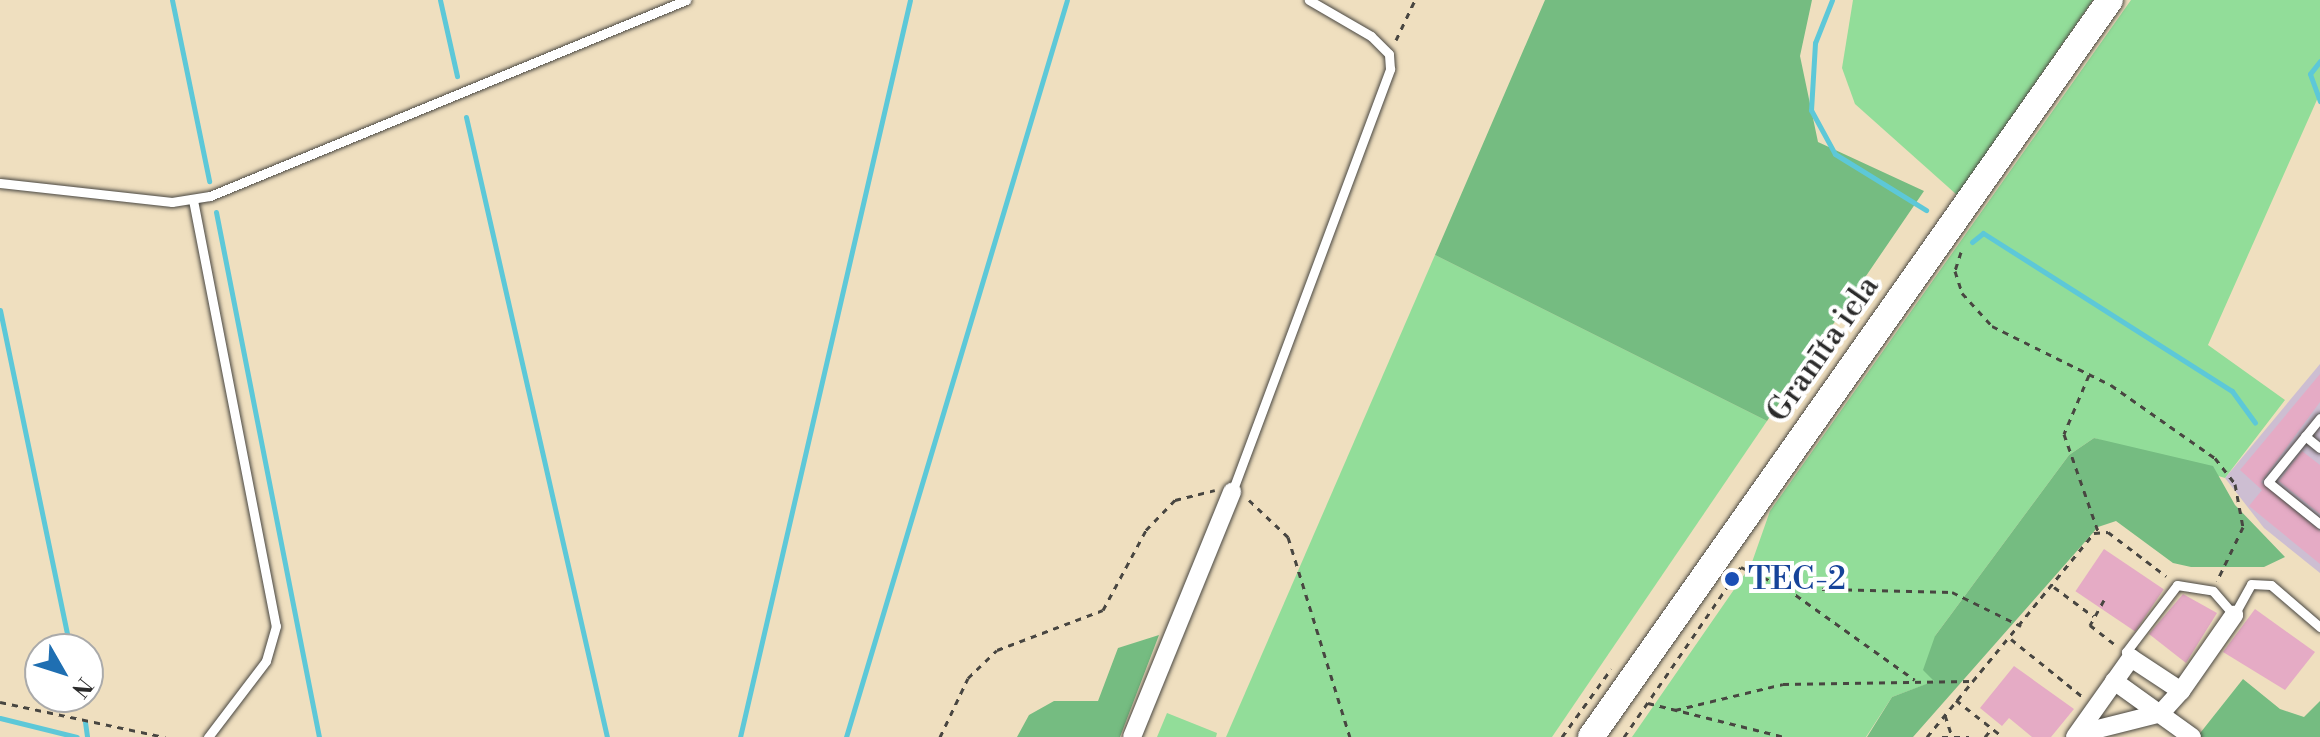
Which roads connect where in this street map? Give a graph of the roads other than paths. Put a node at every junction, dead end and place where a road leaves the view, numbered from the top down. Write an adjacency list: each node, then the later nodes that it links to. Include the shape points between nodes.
1 (686, 0): 5 (lane)
2 (1309, 0): 9 (lane, via 1389,54 1385,96)
3 (2110, 0): 20 (main road, Granīta iela)
4 (0, 183): 5 (lane)
5 (193, 200): 18 (lane, via 276,626 266,661)
6 (2320, 418): 7 (lane)
7 (2305, 436): 8 (lane); 10 (lane, via 2268,482)
8 (2320, 448)
9 (1232, 492): 19 (street)
10 (2320, 524)
11 (2234, 615): 12 (lane, via 2251,584 2271,585); 13 (lane, via 2213,591 2177,585); 15 (street)
12 (2320, 627)
13 (2128, 655): 14 (street); 15 (street)
14 (2114, 681): 16 (street); 17 (street)
15 (2181, 691): 16 (street)
16 (2161, 713): 17 (street); 21 (street)
17 (2077, 735)
18 (208, 737)
19 (1132, 737)
20 (1591, 737)
21 (2192, 737)

